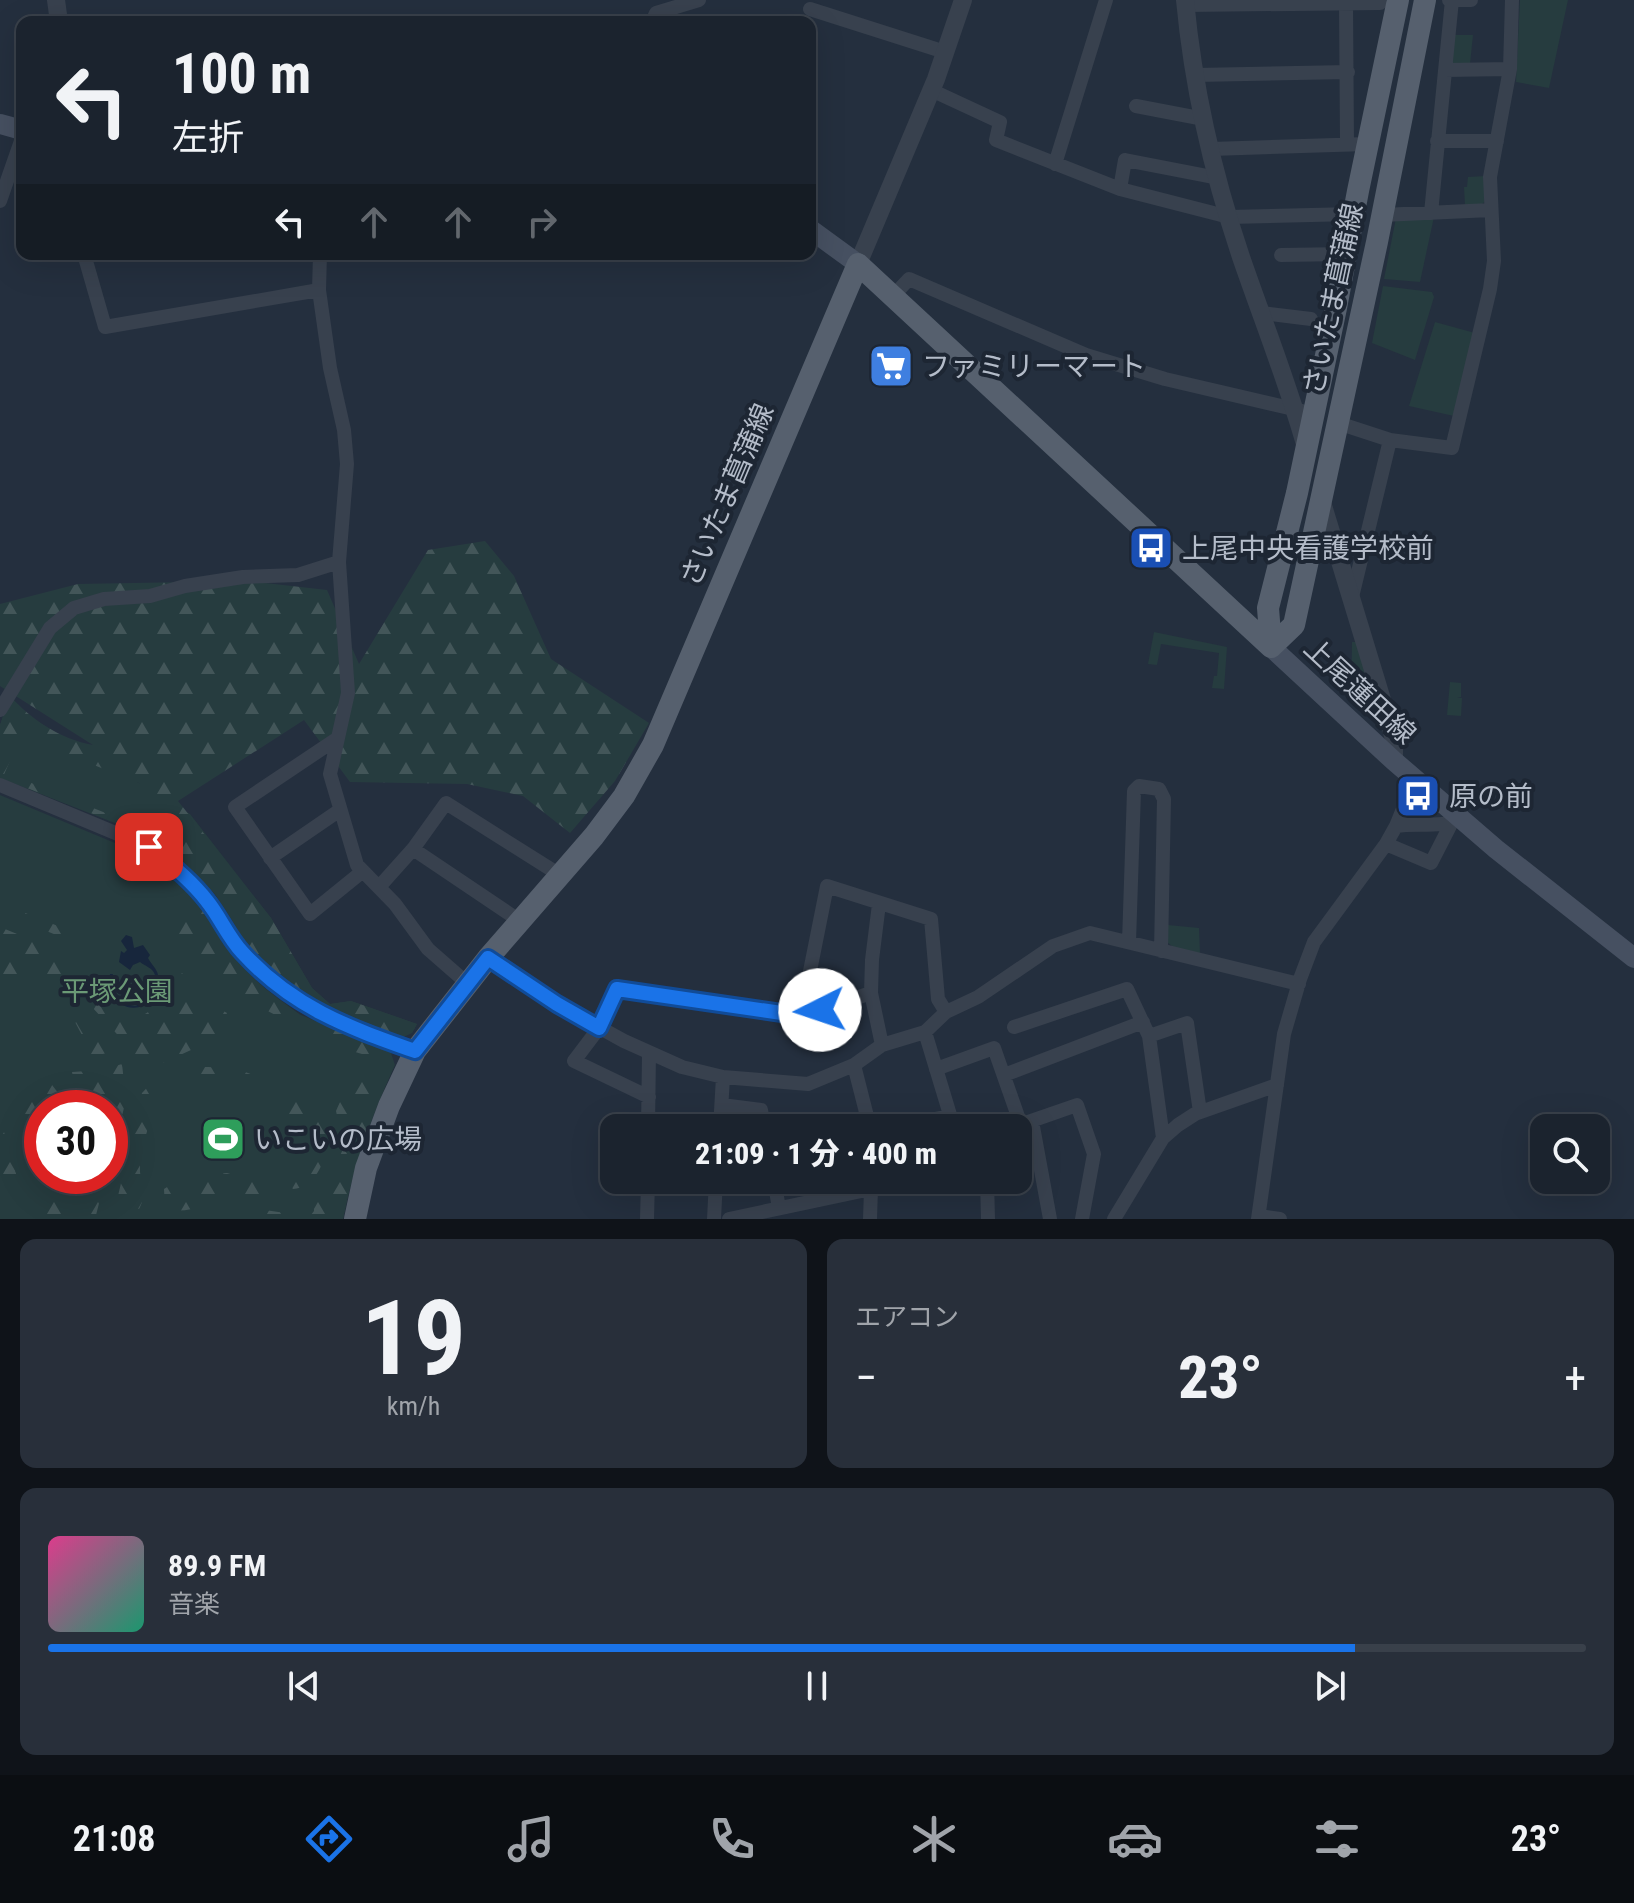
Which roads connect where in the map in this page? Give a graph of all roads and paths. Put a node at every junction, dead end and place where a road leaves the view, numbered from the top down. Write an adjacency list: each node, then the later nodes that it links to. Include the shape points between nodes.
1 (699, 0): 12 (street)
2 (963, 0): 13 (street)
3 (1106, 0): 26 (street)
4 (1425, 0): 33 (main road, さいたま菖蒲線)
5 (1451, 0): 6 (street); 15 (street)
6 (1471, 0)
7 (1512, 0): 14 (street)
8 (1389, 1): 10 (street); 23 (main road, さいたま菖蒲線)
9 (1185, 2): 10 (street); 17 (street)
10 (1346, 3): 16 (street)
11 (810, 9): 13 (street)
12 (655, 16)
13 (945, 52): 18 (street)
14 (1510, 69): 15 (street); 22 (street)
15 (1445, 70): 21 (street)
16 (1348, 72): 17 (street); 23 (street)
17 (1196, 75): 20 (street)
18 (931, 90): 26 (street, via 1000,122 996,140); 40 (street)
19 (1136, 106): 20 (street)
20 (1204, 119): 24 (street)
21 (1437, 141): 22 (street); 31 (street)
22 (1497, 141): 30 (street)
23 (1357, 143): 24 (street); 32 (main road, さいたま菖蒲線)
24 (1211, 149): 27 (street)
25 (16, 155): 29 (street)
26 (1055, 164): 28 (street)
27 (1218, 178): 28 (street, via 1125,160); 34 (street)
28 (1120, 189): 34 (street)
29 (0, 201)
30 (1491, 210): 31 (street); 49 (street, via 1490,289 1452,448)
31 (1431, 213): 33 (street)
32 (1353, 214): 34 (street); 36 (main road, さいたま菖蒲線)
33 (1382, 215): 46 (main road, さいたま菖蒲線)
34 (1229, 217): 43 (street)
35 (816, 233): 40 (main road)
36 (1346, 254): 37 (street); 45 (main road, さいたま菖蒲線)
37 (1281, 255)
38 (86, 260): 41 (street, via 105,327)
39 (320, 260): 41 (street)
40 (858, 264): 42 (main road); 66 (main road, さいたま菖蒲線, via 653,745 624,796)
41 (319, 290): 51 (street, via 347,464)
42 (893, 296): 47 (street, via 909,279 1086,355); 53 (main road)
43 (1262, 313): 44 (street); 47 (street)
44 (1311, 319)
45 (1327, 349): 46 (main road, via 1340,340); 47 (main road, さいたま菖蒲線)
46 (1353, 354): 48 (main road, さいたま菖蒲線)
47 (1304, 411): 53 (main road, さいたま菖蒲線, via 1306,449 1268,608)
48 (1338, 423): 49 (street); 50 (main road, さいたま菖蒲線)
49 (1390, 440): 52 (street)
50 (1321, 499): 52 (street); 53 (main road, さいたま菖蒲線, via 1294,625)
51 (339, 562): 54 (street, via 298,575 243,577 74,608 50,628); 55 (street, via 348,693)
52 (1352, 597): 56 (street, via 1394,739)
53 (1271, 647): 56 (main road, 上尾蓮田線)
54 (0, 710)
55 (338, 738): 59 (street, via 330,774); 64 (street, via 235,807)
56 (1394, 761): 57 (main road, 上尾蓮田線)
57 (1415, 779): 60 (main road, 上尾蓮田線); 61 (street)
58 (0, 785): 84 (street, via 149,847 207,901 239,949 274,985 306,1007)
59 (340, 810): 64 (street); 65 (street)
60 (1457, 822): 61 (street); 62 (street, via 1431,863); 73 (main road, 上尾蓮田線)
61 (1396, 826): 62 (street)
62 (1386, 844): 75 (street, via 1314,942)
63 (413, 849): 66 (street, via 446,803); 67 (street); 69 (street)
64 (270, 858): 65 (street, via 310,914)
65 (363, 871): 67 (street)
66 (560, 875): 69 (main road, さいたま菖蒲線)
67 (379, 887): 74 (street, via 428,949)
68 (879, 904): 76 (street); 77 (street, via 827,886 808,981); 78 (street, via 931,919 938,999)
69 (520, 921): 72 (main road, さいたま菖蒲線)
70 (1129, 942): 71 (street); 71 (street, via 1134,791 1139,786 1159,789 1164,799); 78 (street, via 1090,933 1053,946 978,997)
71 (1161, 951): 75 (street)
72 (488, 958): 74 (main road, さいたま菖蒲線); 80 (street)
73 (1634, 958)
74 (468, 984): 84 (main road, さいたま菖蒲線)
75 (1299, 984): 90 (street, via 1284,1034)
76 (871, 993): 77 (street); 83 (street)
77 (820, 1010): 80 (street, via 802,1016 617,989)
78 (946, 1012): 82 (street)
79 (1014, 1027): 81 (street, via 1127,989)
80 (599, 1028): 85 (street); 91 (street, via 574,1061)
81 (1146, 1029): 88 (street); 93 (street, via 1187,1023); 101 (street)
82 (925, 1032): 83 (street); 87 (street)
83 (882, 1045): 86 (street)
84 (415, 1051): 111 (main road, さいたま菖蒲線, via 366,1168)
85 (649, 1053): 89 (street); 91 (street)
86 (854, 1065): 89 (street, via 808,1084); 97 (street)
87 (936, 1069): 88 (street, via 994,1048); 98 (street)
88 (1004, 1075): 99 (street)
89 (723, 1077): 92 (street)
90 (1277, 1085): 93 (street); 110 (street)
91 (649, 1097): 94 (street)
92 (722, 1105): 95 (street); 96 (street)
93 (1200, 1112): 101 (street)
94 (648, 1114)
95 (721, 1114)
96 (762, 1114)
97 (866, 1114)
98 (950, 1114)
99 (1018, 1114)
100 (1032, 1121): 118 (street, via 1077,1105 1094,1154)
101 (1163, 1138): 119 (street)
102 (1032, 1159): 117 (street)
103 (648, 1194): 112 (street)
104 (715, 1194): 113 (street)
105 (776, 1194): 109 (street)
106 (833, 1194): 109 (street)
107 (871, 1194): 115 (street)
108 (987, 1194): 116 (street)
109 (779, 1208): 114 (street)
110 (1259, 1217): 120 (street)
111 (355, 1219)
112 (647, 1219)
113 (714, 1219)
114 (729, 1219)
115 (870, 1219)
116 (988, 1219)
117 (1050, 1219)
118 (1082, 1219)
119 (1114, 1219)
120 (1280, 1219)

